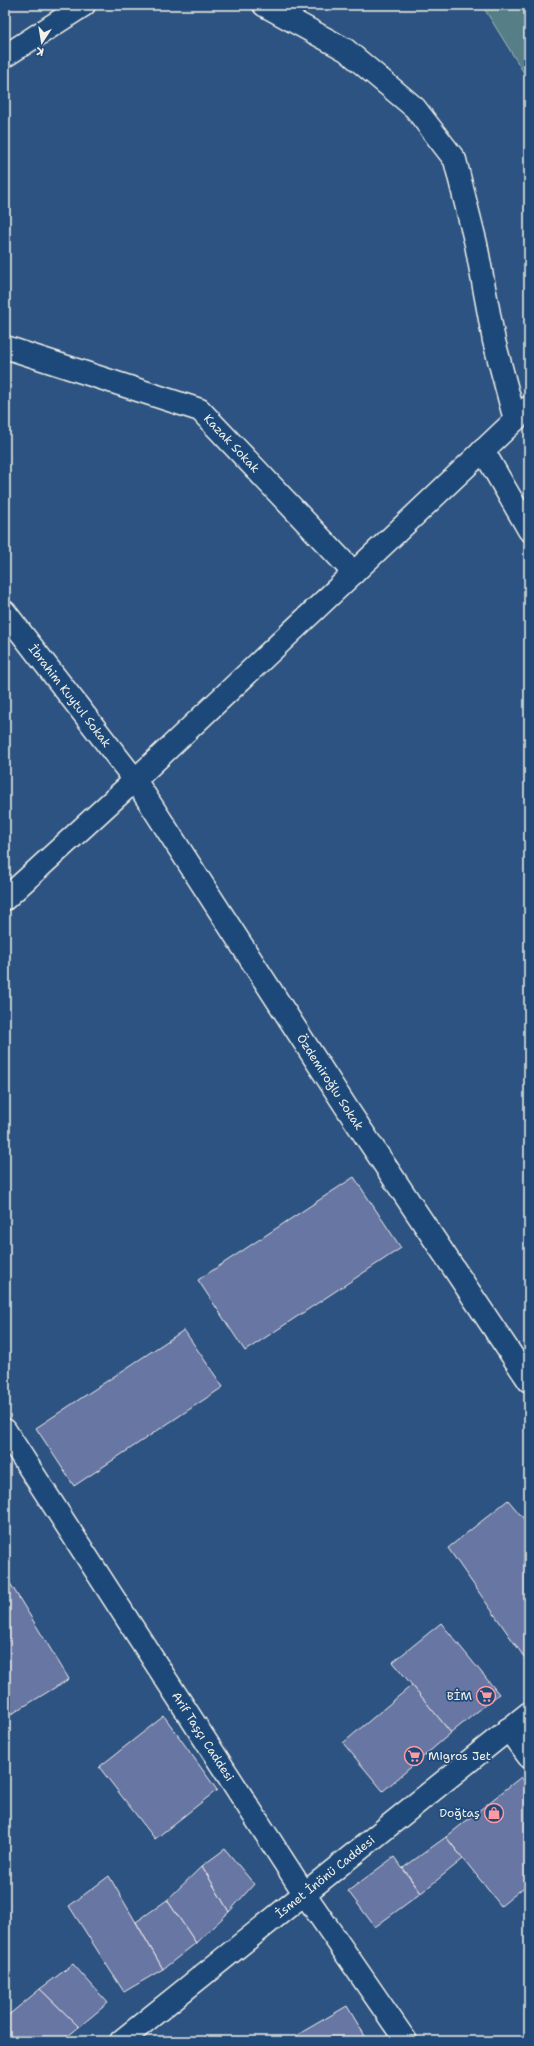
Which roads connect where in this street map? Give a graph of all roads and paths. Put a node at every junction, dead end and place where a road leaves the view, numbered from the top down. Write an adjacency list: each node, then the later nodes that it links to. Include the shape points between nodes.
1 (84, 5): 3 (street)
2 (264, 5): 5 (street, via 346,50 415,108 454,160 476,244 494,340)
3 (5, 56)
4 (5, 347): 8 (street, Kazak Sokak, via 200,410)
5 (522, 413): 6 (street)
6 (483, 450): 7 (street); 8 (street)
7 (529, 530)
8 (354, 573): 10 (street)
9 (5, 612): 10 (street, İbrahim Kuytul Sokak)
10 (135, 780): 11 (street); 12 (street, Özdemiroğlu Sokak, via 350,1113)
11 (5, 899)
12 (529, 1381)
13 (5, 1430): 17 (street, Arif Taşçı Caddesi)
14 (529, 1712): 15 (street, İsmet İnönü Caddesi)
15 (508, 1729): 16 (street); 17 (street, İsmet İnönü Caddesi)
16 (529, 1757)
17 (304, 1893): 18 (street, İsmet İnönü Caddesi); 19 (street, Arif Taşçı Caddesi)
18 (121, 2041)
19 (406, 2041)

